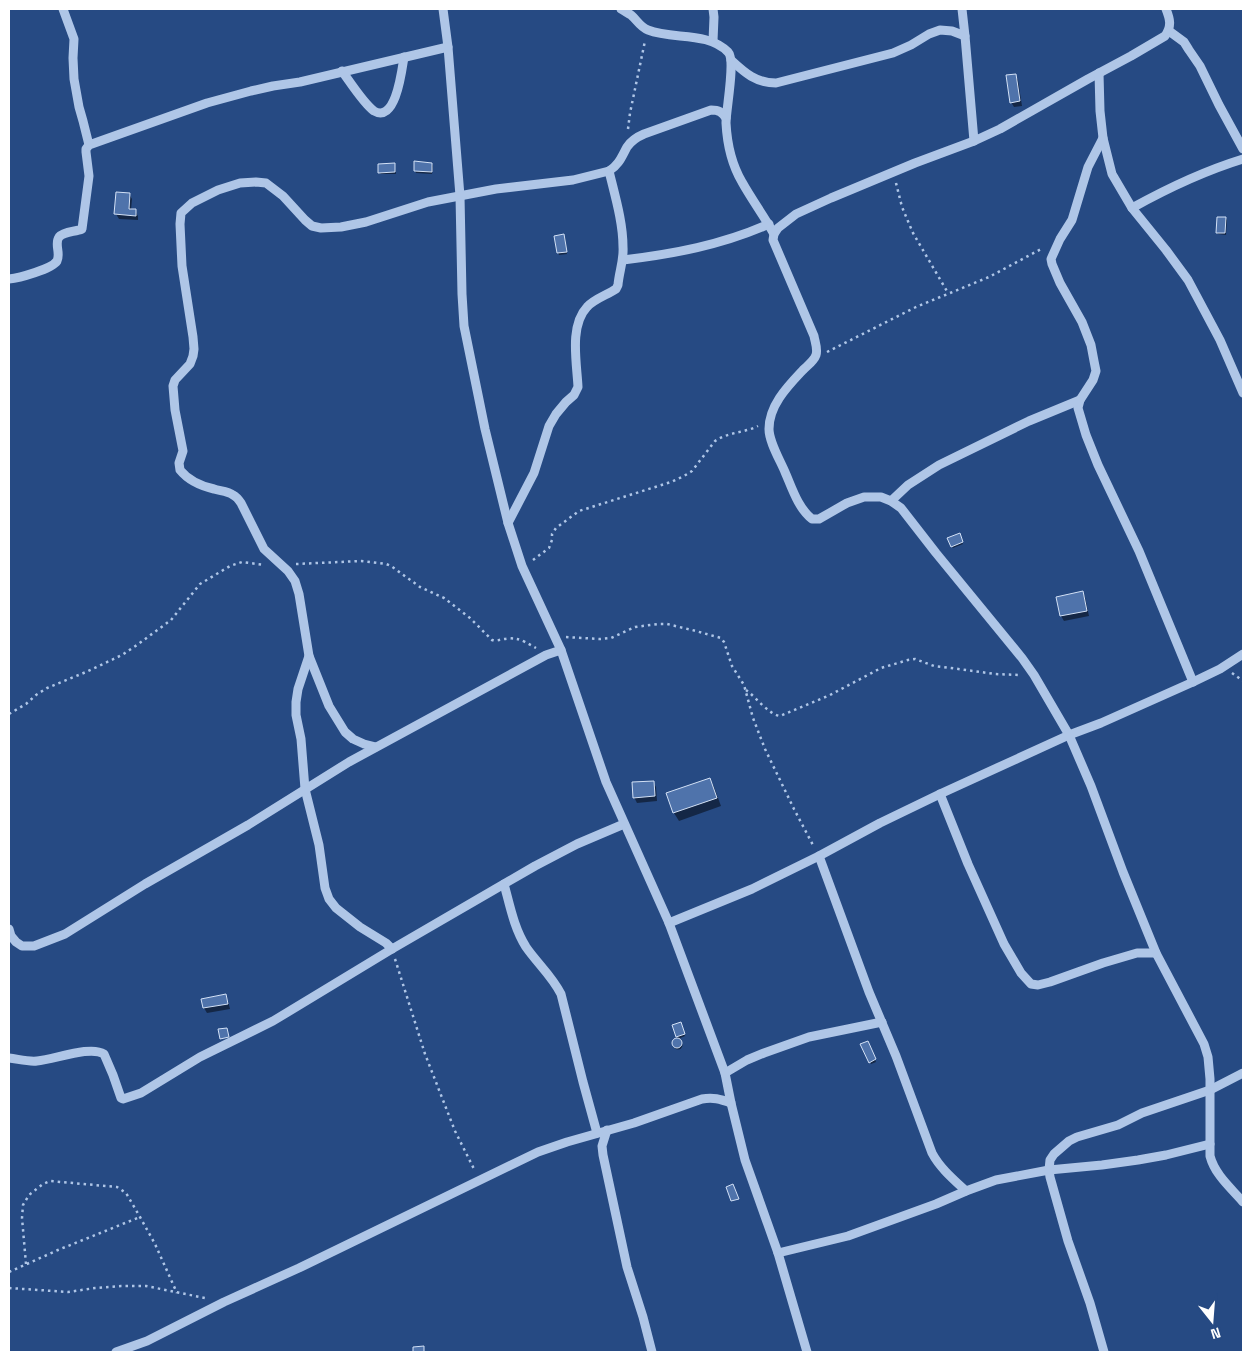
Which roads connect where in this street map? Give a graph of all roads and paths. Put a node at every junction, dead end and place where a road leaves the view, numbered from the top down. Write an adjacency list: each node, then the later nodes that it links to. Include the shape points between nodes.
1 (63, 9): 19 (street, via 74,39 74,79)
2 (443, 9): 11 (street)
3 (621, 9): 7 (street)
4 (713, 9): 10 (street)
5 (962, 9): 9 (street)
6 (1166, 9): 8 (street)
7 (647, 30): 10 (street); 20 (path, via 630,113)
8 (1169, 31): 15 (street); 21 (street, via 1184,42 1200,66)
9 (965, 36): 13 (street, via 940,30 893,53 776,83 761,82); 18 (street)
10 (712, 41): 13 (street, via 729,53)
11 (448, 47): 12 (street); 25 (street)
12 (404, 57): 14 (street); 14 (street, via 396,95 390,107 382,113 374,111 365,102)
13 (731, 60): 16 (street)
14 (342, 72): 19 (street, via 251,91)
15 (1099, 73): 17 (street); 18 (street)
16 (726, 118): 20 (street, via 718,110 711,110 644,134); 27 (street, via 735,167)
17 (1103, 138): 26 (street, via 1112,174); 29 (street, via 1088,167 1072,220)
18 (974, 141): 24 (street)
19 (89, 144): 31 (street, via 86,149 89,176 82,229 58,238 57,262 25,276)
20 (628, 146): 23 (street)
21 (1243, 149)
22 (1243, 159): 26 (street, via 1182,182)
23 (609, 171): 25 (street, via 573,180); 30 (street, via 622,230)
24 (894, 172): 28 (street, via 796,214); 32 (path, via 908,223)
25 (460, 196): 38 (street, via 464,326 484,429); 39 (street, via 428,202 356,224 321,228 304,220 283,196 266,183 240,182 192,202 181,213 182,266 194,349 190,364 173,386 183,451 180,470 194,482 237,498 264,549)
26 (1132, 208): 34 (street, via 1188,280 1220,340)
27 (769, 224): 28 (street); 30 (street, via 746,234 684,251)
28 (774, 234): 33 (street, via 773,240 814,336)
29 (1060, 239): 32 (path, via 989,277); 35 (street, via 1051,258 1052,264 1082,322 1096,371)
30 (623, 260): 38 (street, via 618,287 589,305 581,315 576,330 577,391 549,426 534,473)
31 (9, 278)
32 (948, 293): 33 (path)
33 (815, 357): 36 (street, via 790,384)
34 (1243, 393)
35 (1080, 400): 37 (street, via 939,465 908,485); 47 (street, via 1079,414 1098,465 1139,551)
36 (770, 419): 37 (street, via 770,434 776,451 793,491 812,519 819,519 864,497); 40 (path, via 749,430 719,438 692,471 671,482 579,511 554,531 547,550)
37 (891, 501): 46 (street, via 908,516)
38 (508, 523): 40 (street)
39 (281, 564): 44 (path, via 361,561 386,564 420,587 444,598 495,642 514,638 522,640); 45 (street, via 294,581 298,594); 49 (path, via 242,562 230,566 200,584 171,620 122,655 47,688)
40 (522, 566): 41 (street)
41 (554, 636): 42 (street); 48 (path, via 611,638 635,627 658,624 717,636 724,642)
42 (560, 650): 44 (street); 54 (street)
43 (1243, 654): 47 (street)
44 (546, 655): 51 (street)
45 (309, 656): 51 (street, via 329,706 345,732 353,739); 52 (street, via 296,702)
46 (1034, 675): 48 (path, via 996,674 908,660 881,668 780,716 773,714); 50 (street)
47 (1194, 682): 50 (street)
48 (746, 690): 55 (path, via 765,749)
49 (9, 714)
50 (1069, 735): 53 (street); 60 (street)
51 (376, 747): 52 (street)
52 (305, 789): 58 (street, via 65,934 34,946 22,946 11,936); 59 (street, via 329,899 360,928)
53 (940, 794): 55 (street); 60 (street, via 1004,944 1020,973 1031,984 1044,984 1137,953)
54 (624, 824): 56 (street, via 577,844); 57 (street)
55 (819, 856): 57 (street, via 752,889); 61 (street)
56 (504, 884): 59 (street); 67 (street, via 519,934 561,994 583,1082)
57 (669, 923): 63 (street)
58 (9, 929)
59 (392, 949): 62 (street, via 273,1021 200,1057 141,1093 123,1099 101,1052 87,1051 35,1062); 70 (path, via 424,1054 454,1130)
60 (1156, 953): 65 (street, via 1204,1044)
61 (882, 1022): 63 (street, via 809,1037 747,1060); 71 (street, via 932,1153 946,1173)
62 (9, 1058)
63 (725, 1073): 66 (street)
64 (1243, 1073): 65 (street)
65 (1210, 1090): 68 (street); 69 (street, via 1068,1141 1050,1160)
66 (731, 1103): 67 (street, via 710,1097); 74 (street, via 745,1160)
67 (602, 1131): 70 (street, via 538,1152); 81 (street, via 603,1155 627,1267)
68 (1210, 1144): 69 (street, via 1166,1155); 72 (street, via 1212,1165)
69 (1049, 1170): 71 (street, via 996,1180); 83 (street)
70 (480, 1181): 79 (street)
71 (966, 1191): 74 (street, via 848,1236)
72 (1243, 1202)
73 (140, 1217): 75 (path); 75 (path, via 126,1193 117,1187 46,1182 29,1195 23,1205); 78 (path)
74 (778, 1254): 82 (street)
75 (26, 1264): 76 (path)
76 (9, 1272)
77 (9, 1288): 78 (path, via 68,1292 146,1286)
78 (177, 1293): 79 (path)
79 (224, 1302): 80 (street, via 147,1341)
80 (116, 1352)
81 (652, 1352)
82 (807, 1352)
83 (1104, 1352)

